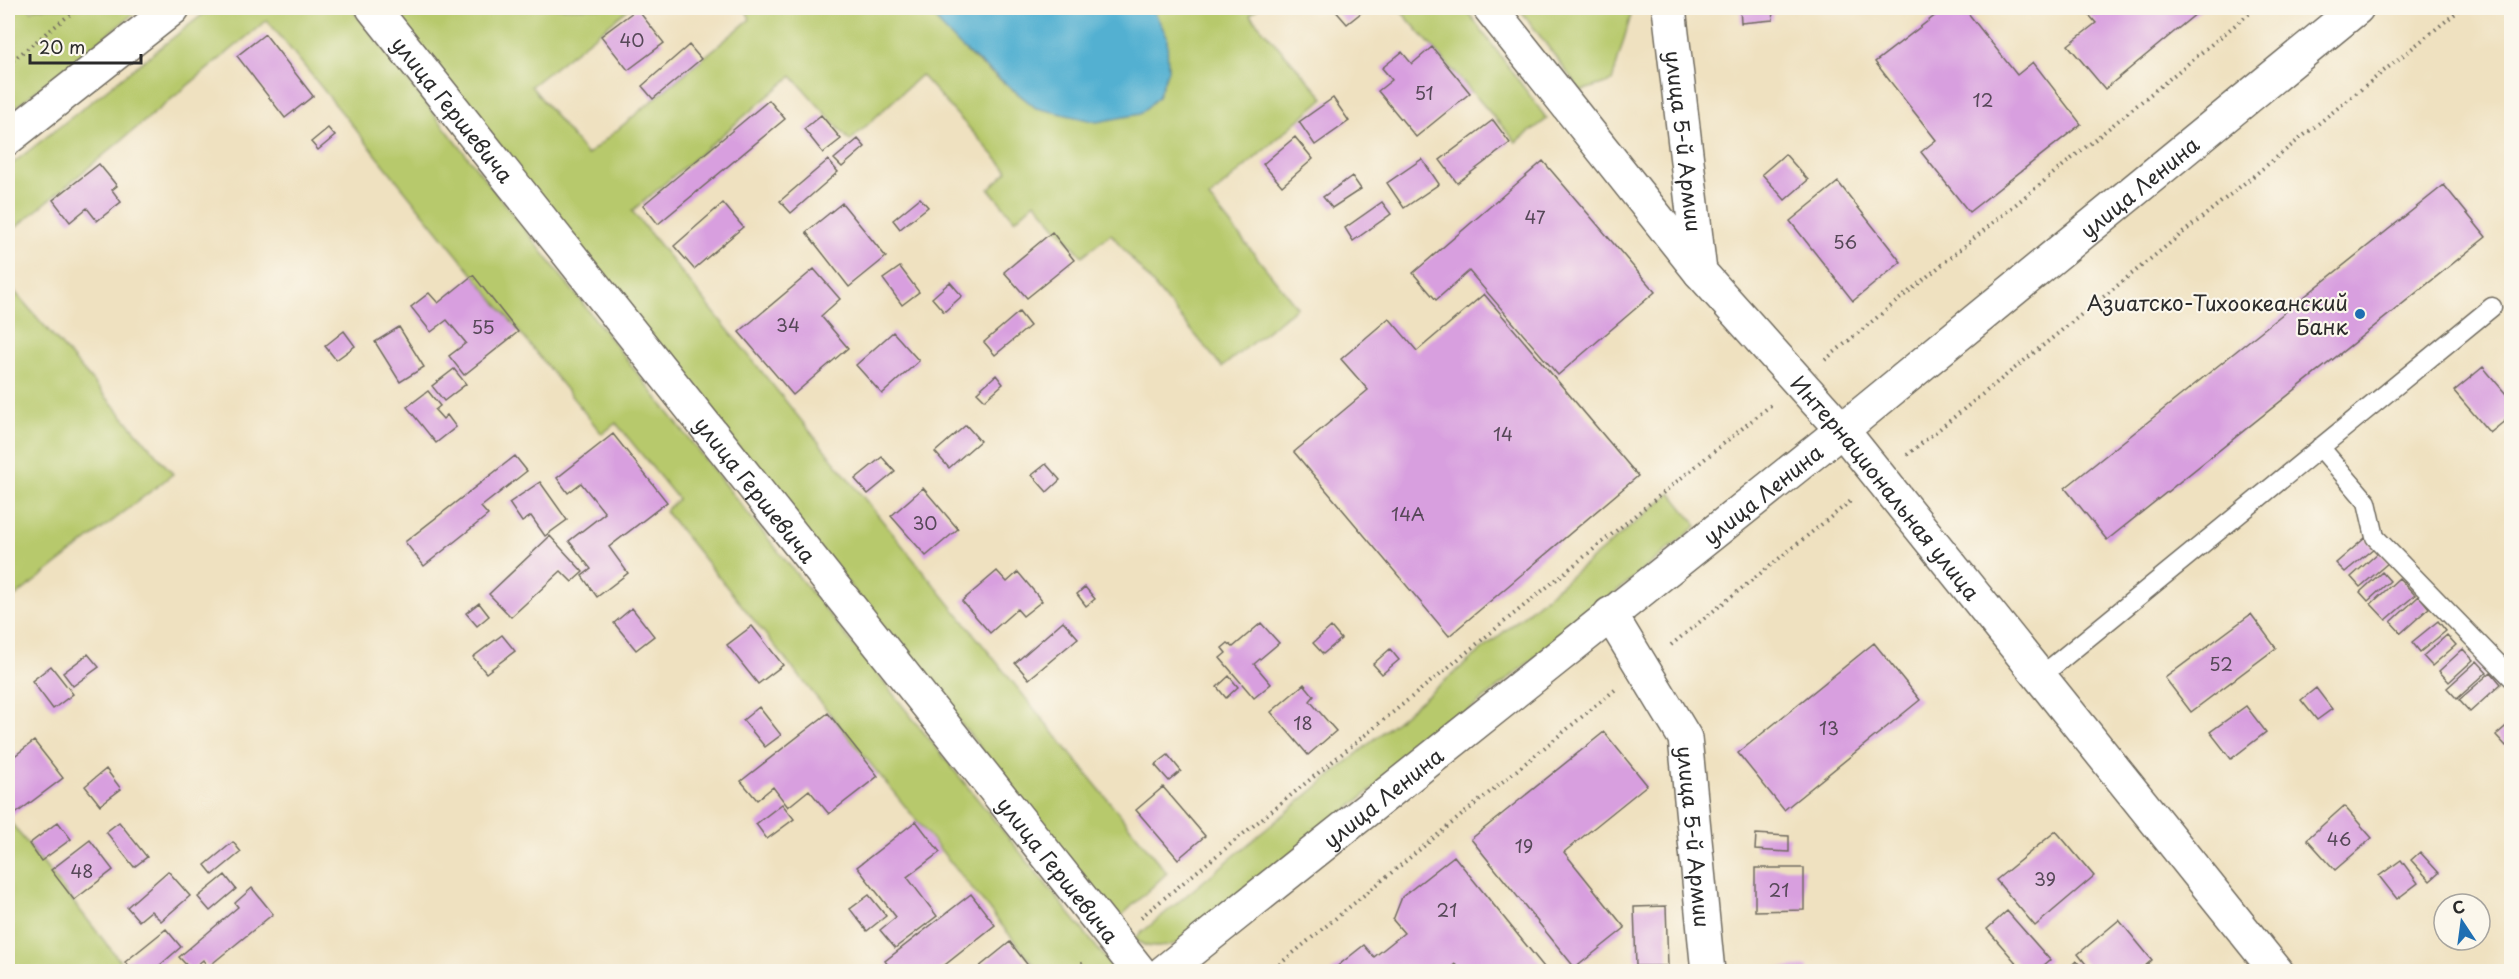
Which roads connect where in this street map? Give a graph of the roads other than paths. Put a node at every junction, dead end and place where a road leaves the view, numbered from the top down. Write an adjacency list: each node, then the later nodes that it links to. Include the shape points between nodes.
1 (173, 8): 6 (street)
2 (373, 8): 14 (street, улица Гершевича)
3 (1490, 8): 7 (street, Интернациональная улица)
4 (1669, 8): 7 (street, улица 5-й Армии)
5 (2357, 8): 9 (street, улица Ленина)
6 (8, 138)
7 (1700, 272): 9 (street, Интернациональная улица)
8 (2492, 307): 10 (lane)
9 (1842, 430): 11 (street, улица Ленина); 12 (street, Интернациональная улица)
10 (2320, 447): 12 (lane); 13 (lane, via 2367,502 2376,537)
11 (1610, 614): 15 (street, улица Ленина); 16 (street, улица 5-й Армии, via 1685,738)
12 (2040, 676): 17 (street, Интернациональная улица)
13 (2511, 678)
14 (1140, 972)
15 (1164, 972)
16 (1708, 972)
17 (2277, 972)

